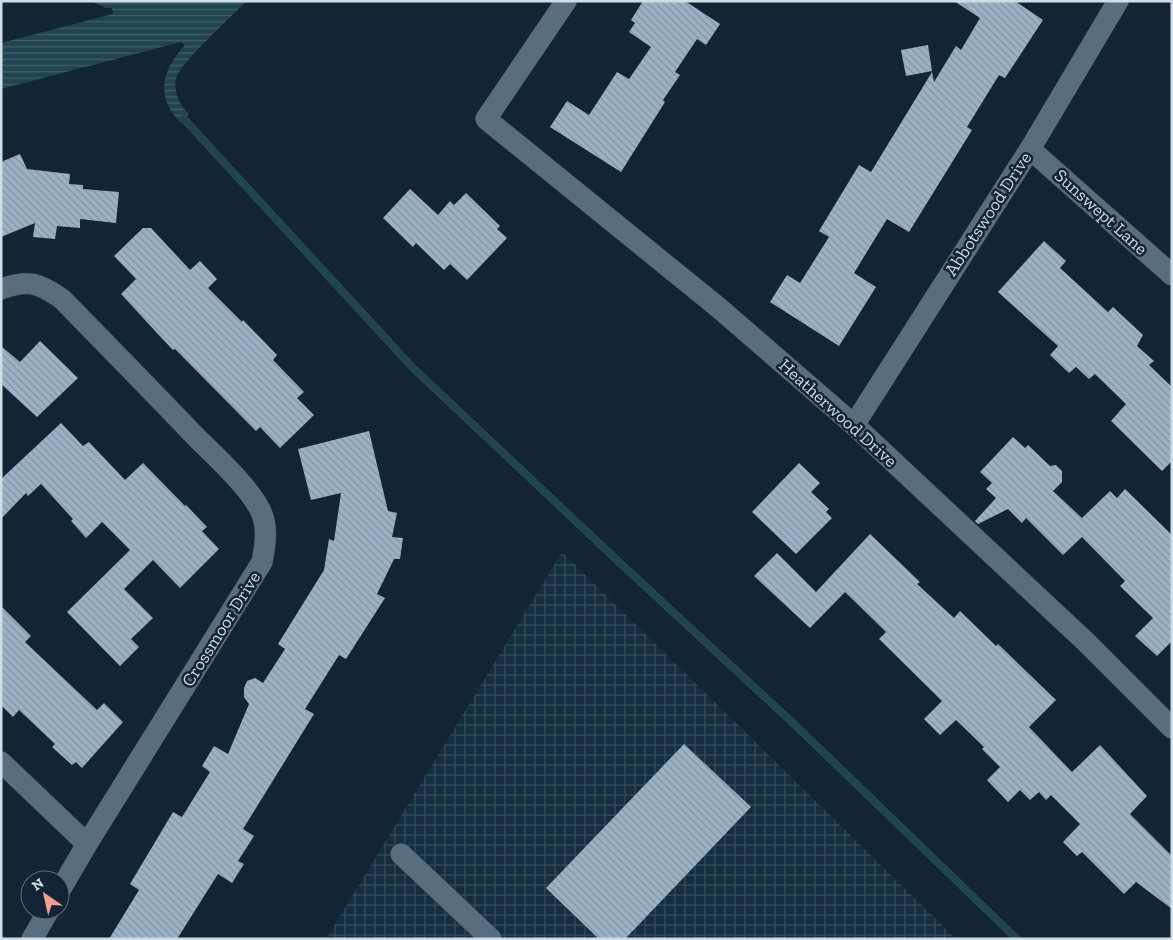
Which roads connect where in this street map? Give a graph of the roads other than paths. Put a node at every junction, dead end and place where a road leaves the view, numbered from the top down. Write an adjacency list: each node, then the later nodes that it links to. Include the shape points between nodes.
1 (566, 1): 6 (street, Heatherwood Drive, via 486,119 719,308)
2 (1118, 1): 3 (street, Abbotswood Drive)
3 (1030, 148): 4 (street, Sunswept Lane); 6 (street, Abbotswood Drive)
4 (1172, 275)
5 (1, 289): 9 (street, Crossmoor Drive, via 32,284 45,287 62,299 226,467 255,502 266,528 262,562)
6 (854, 425): 7 (street, Heatherwood Drive, via 1086,642)
7 (1172, 728)
8 (1, 762): 9 (street)
9 (87, 844): 11 (street, Crossmoor Drive)
10 (401, 854): 14 (street)
11 (70, 873)
12 (43, 920): 13 (street)
13 (32, 939)
14 (491, 939)

